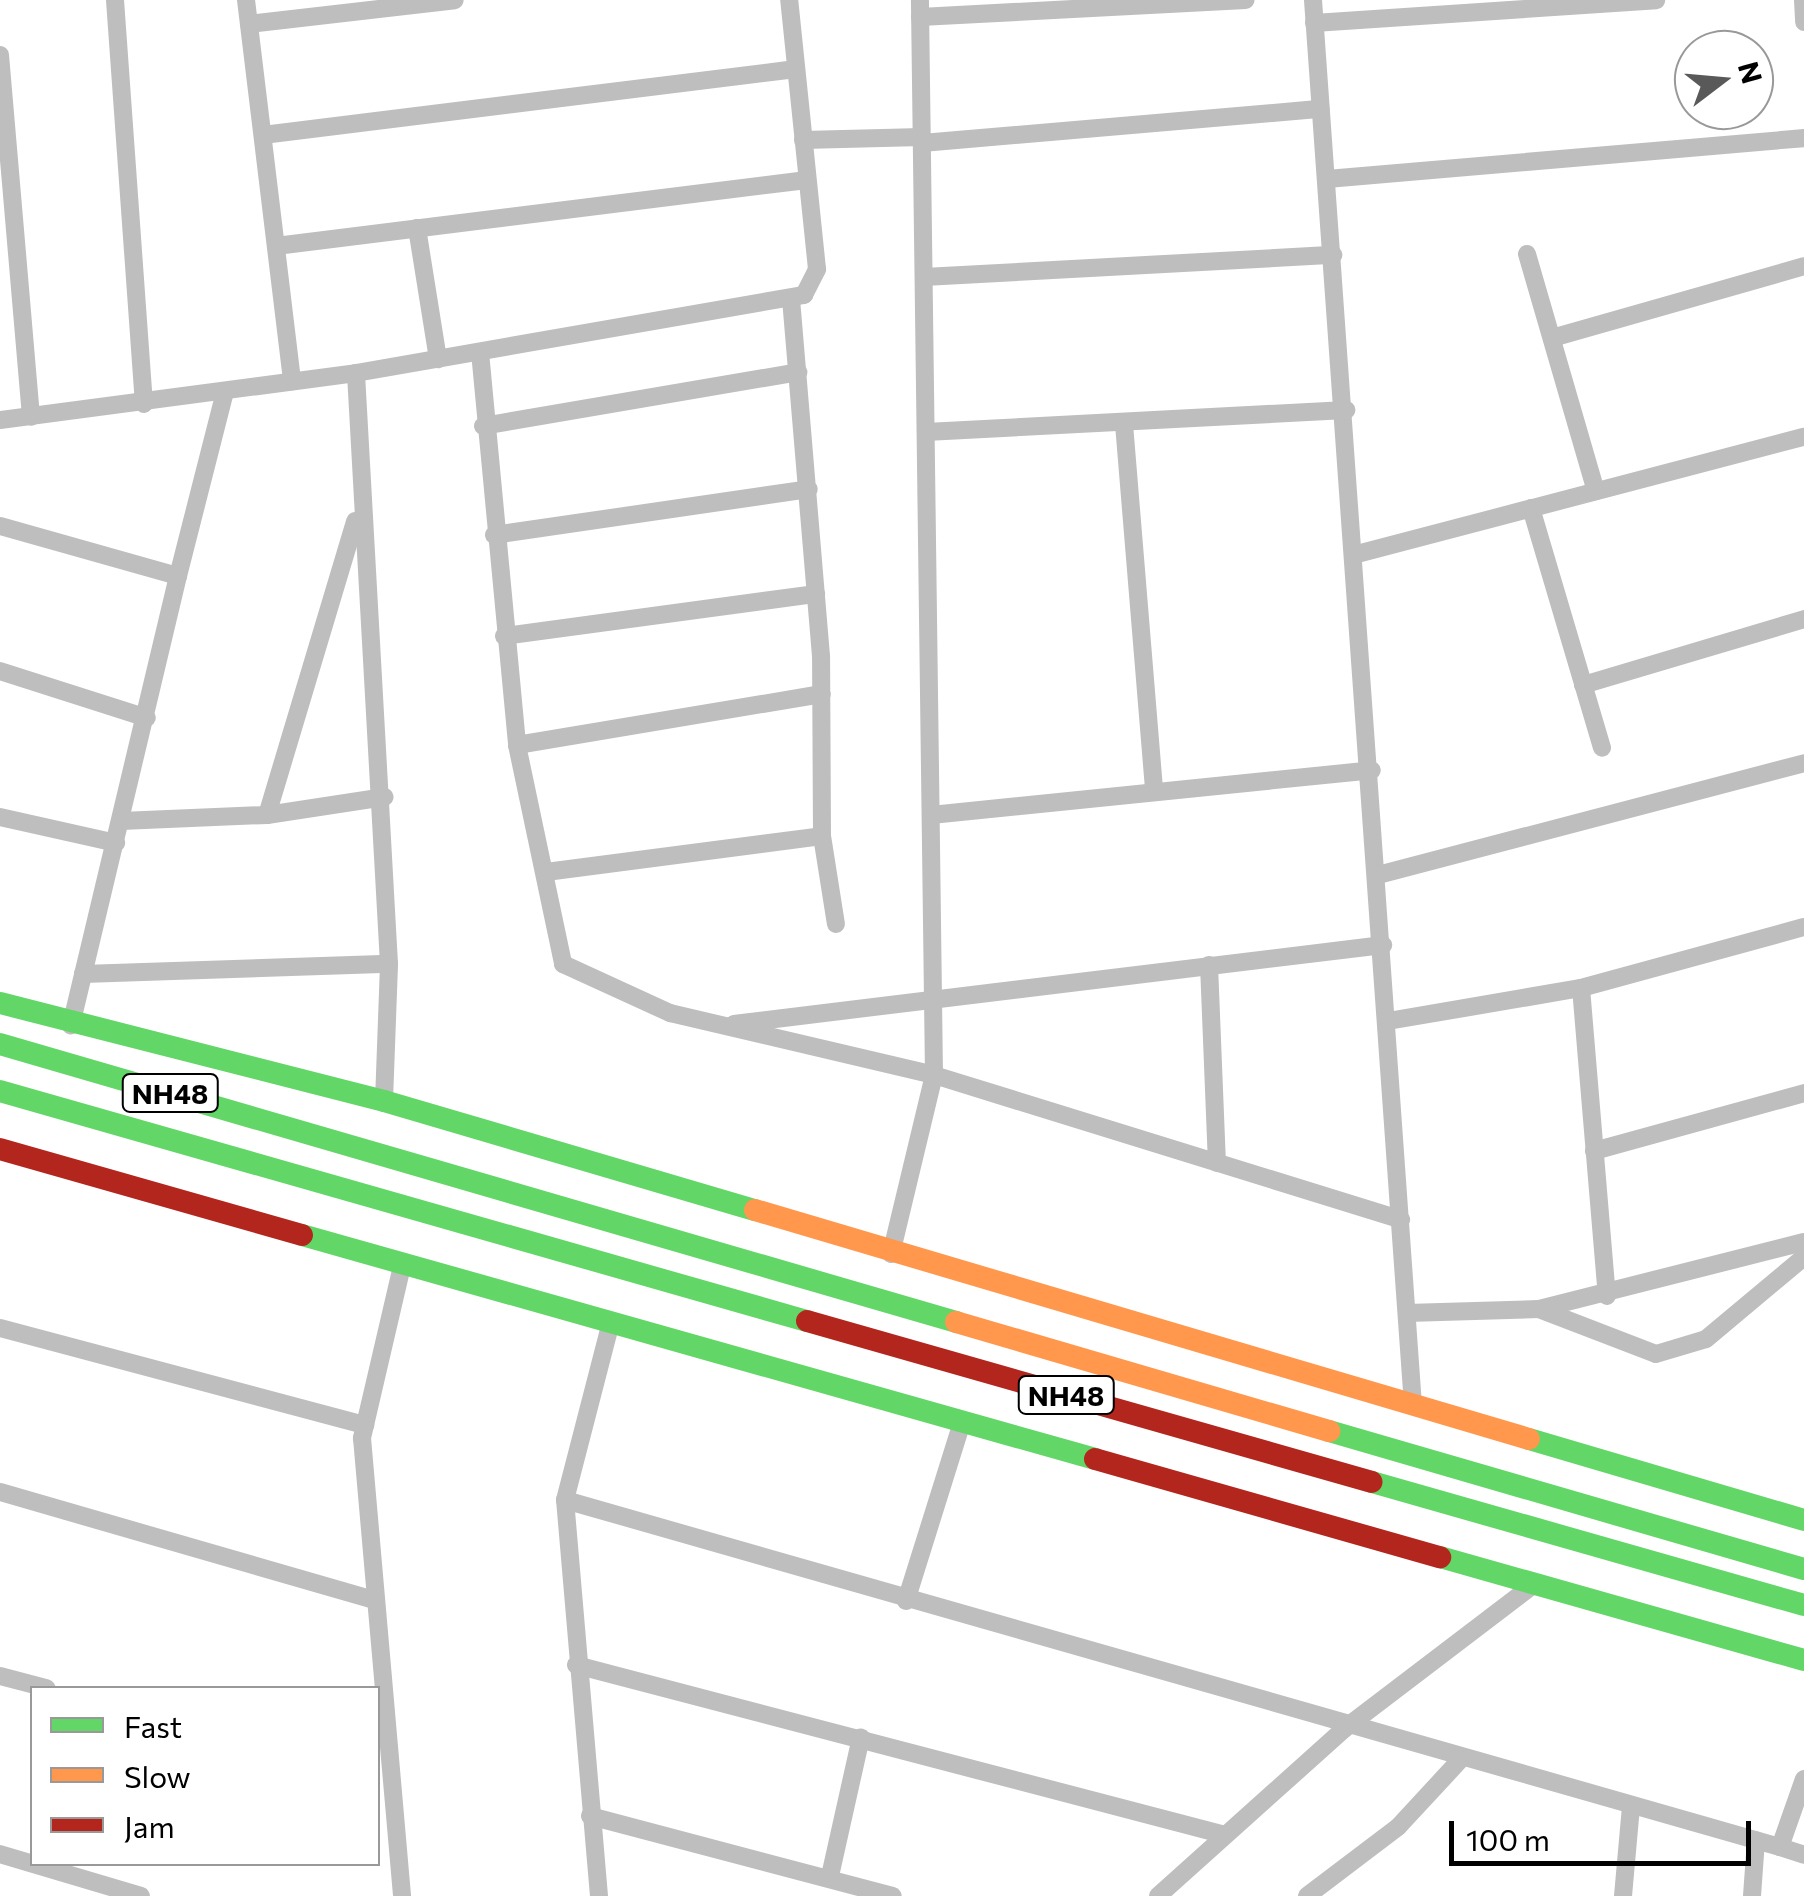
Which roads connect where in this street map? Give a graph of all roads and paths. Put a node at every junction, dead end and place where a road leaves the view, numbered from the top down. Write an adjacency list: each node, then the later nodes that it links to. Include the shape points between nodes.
1 (115, 0): 38 (street)
2 (246, 0): 13 (street)
3 (455, 0): 9 (street)
4 (789, 0): 15 (street)
5 (1246, 0): 10 (street)
6 (1313, 0): 12 (street)
7 (1656, 0): 12 (street)
8 (1802, 0): 11 (street)
9 (424, 2): 13 (street)
10 (920, 8): 21 (street)
11 (1804, 22)
12 (1314, 23): 17 (street)
13 (249, 24): 18 (street)
14 (0, 55): 16 (street)
15 (796, 69): 18 (street); 20 (street)
16 (1, 86): 40 (street)
17 (1322, 109): 21 (street); 22 (street)
18 (263, 135): 25 (street)
19 (1804, 138): 22 (street)
20 (803, 140): 21 (street); 23 (street)
21 (922, 140): 29 (street)
22 (1327, 179): 27 (street)
23 (807, 180): 24 (street); 30 (street, via 817,269)
24 (417, 228): 25 (street); 33 (street)
25 (276, 246): 36 (street)
26 (1528, 254): 31 (street)
27 (1334, 255): 29 (street); 39 (street)
28 (1804, 266): 31 (street)
29 (924, 278): 44 (street)
30 (791, 301): 32 (street); 34 (street)
31 (1552, 338): 47 (street)
32 (480, 352): 33 (street); 43 (street)
33 (438, 359): 35 (street)
34 (798, 372): 43 (street); 46 (street)
35 (356, 373): 36 (street); 49 (street)
36 (292, 381): 37 (street)
37 (226, 392): 38 (street); 53 (street)
38 (144, 404): 40 (street)
39 (1346, 410): 42 (street); 52 (street)
40 (31, 417): 41 (street)
41 (0, 420)
42 (1124, 424): 44 (street); 65 (street)
43 (484, 426): 51 (street)
44 (926, 432): 67 (street)
45 (1804, 437): 47 (street)
46 (808, 489): 51 (street); 54 (street)
47 (1596, 492): 48 (street)
48 (1531, 508): 52 (street); 58 (street)
49 (358, 511): 66 (street); 68 (street)
50 (0, 526): 53 (street)
51 (494, 535): 56 (street)
52 (1357, 554): 64 (street)
53 (178, 576): 60 (street)
54 (816, 594): 56 (street); 59 (street)
55 (1804, 619): 58 (street)
56 (504, 636): 61 (street)
57 (0, 671): 60 (street)
58 (1583, 685): 62 (street)
59 (822, 694): 61 (street); 71 (street)
60 (147, 718): 70 (street)
61 (517, 744): 73 (street)
62 (1602, 748)
63 (1804, 764): 74 (street)
64 (1372, 770): 65 (street); 74 (street)
65 (1154, 792): 67 (street)
66 (385, 797): 68 (street); 78 (street)
67 (930, 815): 82 (street)
68 (266, 816): 70 (street)
69 (0, 817): 72 (street)
70 (121, 821): 72 (street)
71 (822, 836): 73 (street); 75 (street)
72 (116, 844): 80 (street)
73 (546, 872): 86 (street, via 564,964 582,979)
74 (1378, 875): 77 (street)
75 (836, 924)
76 (1804, 927): 81 (street)
77 (1383, 945): 79 (street); 84 (street)
78 (389, 964): 80 (street); 91 (street)
79 (1209, 965): 82 (street); 94 (street)
80 (84, 974): 85 (street)
81 (1581, 988): 84 (street); 93 (street)
82 (933, 995): 86 (street); 88 (street)
83 (0, 1003): 85 (main road)
84 (1388, 1021): 95 (street)
85 (71, 1025): 91 (main road)
86 (723, 1025): 88 (street)
87 (0, 1044): 111 (main road, NH48)
88 (934, 1075): 94 (street); 97 (street)
89 (0, 1090): 115 (main road, NH48)
90 (1804, 1092): 93 (street)
91 (384, 1101): 97 (main road)
92 (0, 1149): 99 (main road)
93 (1594, 1152): 100 (street)
94 (1217, 1163): 95 (street)
95 (1401, 1220): 102 (street)
96 (1804, 1242): 100 (street)
97 (890, 1254): 105 (main road)
98 (1804, 1256): 101 (street, via 1706,1339 1656,1354)
99 (402, 1266): 103 (main road); 106 (street)
100 (1607, 1296): 101 (street)
101 (1539, 1309): 102 (street)
102 (1407, 1312): 105 (street)
103 (610, 1322): 107 (main road); 109 (street)
104 (0, 1328): 106 (street)
105 (1413, 1404): 110 (main road)
106 (365, 1425): 113 (street)
107 (961, 1425): 112 (main road); 114 (street)
108 (0, 1492): 113 (street)
109 (565, 1500): 114 (street); 117 (street)
110 (1804, 1520)
111 (1804, 1569)
112 (1533, 1585): 116 (main road); 121 (street)
113 (373, 1600): 120 (street)
114 (906, 1600): 121 (street)
115 (1804, 1605)
116 (1804, 1660)
117 (576, 1664): 123 (street); 128 (street)
118 (0, 1676): 119 (street)
119 (38, 1686)
120 (378, 1686)
121 (1344, 1729): 124 (street); 129 (street)
122 (380, 1732): 125 (street)
123 (861, 1737): 129 (street); 136 (street)
124 (1460, 1760): 127 (street); 142 (street, via 1398,1827)
125 (382, 1770): 138 (street)
126 (1804, 1780): 131 (street)
127 (1630, 1806): 130 (street); 143 (street)
128 (590, 1816): 136 (street); 139 (street)
129 (1221, 1834): 141 (street)
130 (1756, 1840): 131 (street); 144 (street)
131 (1780, 1847): 133 (street)
132 (0, 1854): 134 (street)
133 (1804, 1855)
134 (30, 1863)
135 (39, 1866): 137 (street)
136 (830, 1876): 140 (street)
137 (132, 1895)
138 (402, 1896)
139 (599, 1896)
140 (893, 1896)
141 (1158, 1896)
142 (1308, 1896)
143 (1623, 1896)
144 (1752, 1896)

